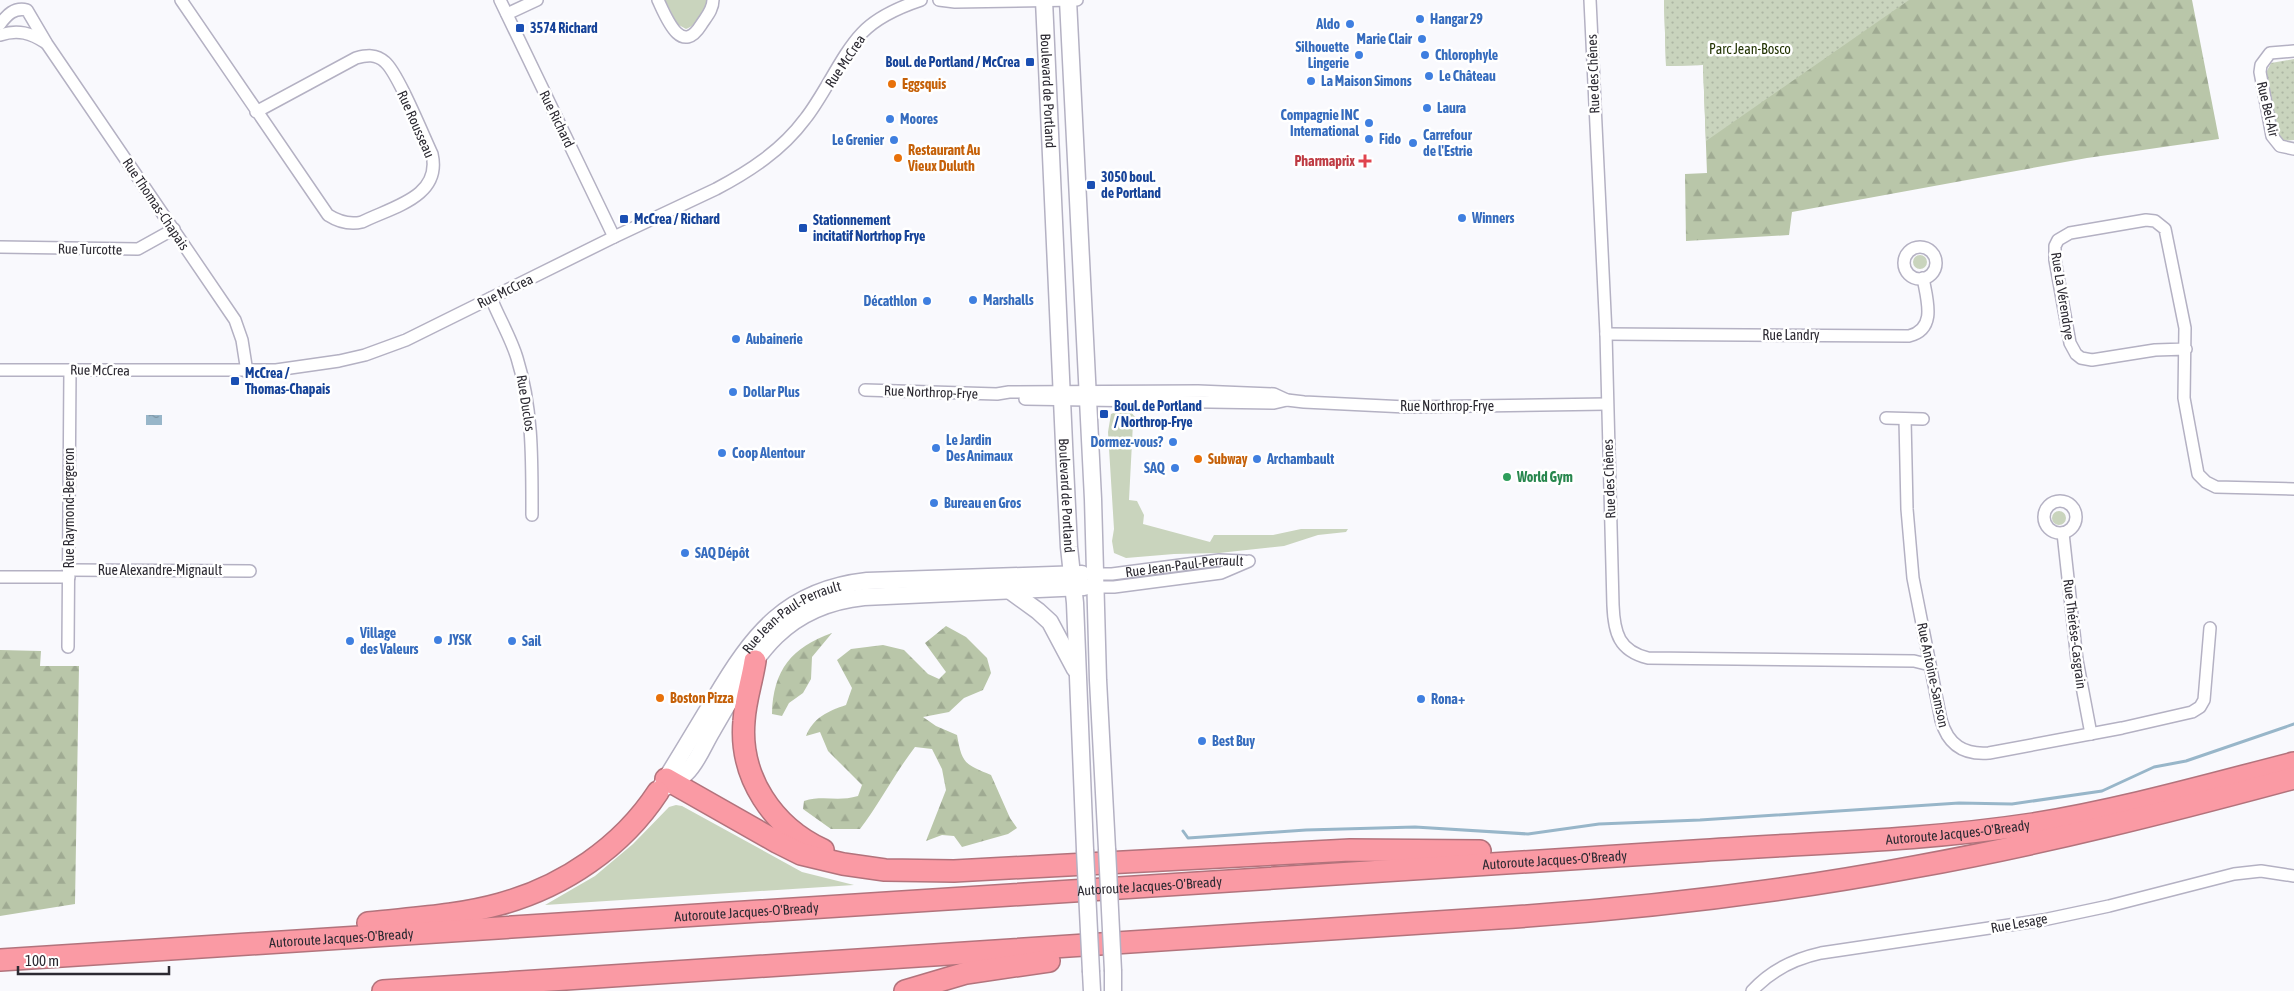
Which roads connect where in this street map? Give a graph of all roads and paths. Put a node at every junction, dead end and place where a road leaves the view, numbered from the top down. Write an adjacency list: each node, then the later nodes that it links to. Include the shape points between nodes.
1 (181, 0): 17 (street, Rue Rousseau)
2 (500, 0): 12 (street, Rue Richard)
3 (537, 0): 12 (street)
4 (658, 0): 5 (street, via 672,30 681,36 697,32 712,9)
5 (713, 0)
6 (921, 0): 20 (street, Rue McCrea, via 894,11 862,33 806,119 762,160 716,189)
7 (939, 0): 8 (street)
8 (1044, 0): 9 (street); 30 (main road, Boulevard de Portland)
9 (1068, 0): 10 (street); 31 (main road, Boulevard de Portland)
10 (1077, 0)
11 (1590, 0): 24 (street, Rue des Chênes)
12 (507, 14): 20 (street, Rue Richard)
13 (0, 24): 15 (street, Rue Thomas-Chapais, via 11,12 27,10)
14 (0, 35): 15 (street, Rue Thomas-Chapais, via 27,33)
15 (47, 44): 19 (street, Rue Thomas-Chapais)
16 (2294, 51): 18 (street, Rue Bel-Air, via 2270,54 2261,65 2260,72 2272,136 2280,146)
17 (256, 112): 17 (street, Rue Rousseau, via 324,211 333,219 354,224 362,222 415,197 431,180 432,154 391,68 376,57 356,58)
18 (2294, 149)
19 (174, 229): 21 (street, Rue Turcotte, via 138,249); 28 (street, Rue Thomas-Chapais, via 235,320)
20 (614, 237): 23 (street, Rue McCrea)
21 (0, 247)
22 (1923, 278): 24 (street, Rue Landry, via 1928,320 1922,330 1909,336)
23 (491, 298): 28 (street, Rue McCrea, via 406,340 365,355 320,365); 37 (street, Rue Duclos, via 517,356 526,392 531,432)
24 (1606, 334): 32 (street, Rue des Chênes)
25 (2186, 349): 25 (street, Rue La Vérendrye, via 2184,320 2167,236 2160,224 2138,221 2070,233 2058,240 2055,260 2070,343 2076,354 2092,360 2155,350); 36 (street, Rue La Vérendrye, via 2185,408 2196,469 2202,479 2216,487)
26 (0, 370): 27 (street, Rue McCrea)
27 (70, 370): 28 (street, Rue McCrea); 40 (street, Rue Raymond-Bergeron)
28 (247, 372)
29 (865, 390): 30 (street, Rue Northrop-Frye)
30 (1063, 396): 31 (street, Rue Northrop-Frye); 42 (main road, Boulevard de Portland)
31 (1088, 396): 32 (street, Rue Northrop-Frye, via 1198,391 1274,394 1287,400 1396,406); 43 (main road, Boulevard de Portland)
32 (1607, 404): 48 (street, Rue des Chênes, via 1613,618 1618,636 1630,651 1648,658 1914,660)
33 (1886, 418): 34 (street)
34 (1905, 419): 35 (street); 48 (street, Rue Antoine-Samson, via 1911,555)
35 (1923, 419)
36 (2294, 489)
37 (532, 515)
38 (2063, 533): 50 (street, Rue Thérèse-Casgrain, via 2077,660)
39 (250, 571): 40 (street, Rue Alexandre-Mignault)
40 (69, 574): 41 (street, Rue Alexandre-Mignault); 46 (street, Rue Raymond-Bergeron)
41 (0, 576)
42 (1073, 580): 43 (main road, Rue Jean-Paul-Perrault); 44 (main road, Rue Jean-Paul-Perrault); 49 (main road, Boulevard de Portland); 53 (main road, Rue Jean-Paul-Perrault, via 867,581 831,587 806,597 773,619 745,650)
43 (1096, 581): 43 (street, Rue Jean-Paul-Perrault, via 1114,587 1221,573 1248,561 1219,560 1112,574); 63 (main road, Boulevard de Portland, bridge)
44 (1010, 590): 47 (main road, Rue Jean-Paul-Perrault, via 869,596 836,602 810,611 789,624); 49 (main road, via 1050,622)
45 (2210, 628): 50 (street, Rue Antoine-Samson, via 2206,690 2200,707 2182,716)
46 (68, 647)
47 (755, 661): 53 (main road, Rue Jean-Paul-Perrault, via 687,773); 55 (highway, via 744,714 744,739 749,767 763,799 783,824 807,842 841,858)
48 (1930, 665): 50 (street, Rue Antoine-Samson, via 1944,731 1962,750 1989,752)
49 (1078, 674): 62 (main road, Boulevard de Portland, bridge)
50 (2090, 734)
51 (2294, 763): 54 (highway, Autoroute Jacques-O'Bready, via 2124,806 2014,826)
52 (2294, 778): 57 (highway, Autoroute Jacques-O'Bready, via 2065,836 1835,881 1610,910)
53 (666, 784): 55 (highway, via 801,854); 58 (highway, via 631,828 601,854 557,881 508,901 466,911)
54 (1645, 854): 55 (highway, via 1382,850 945,872); 58 (highway, Autoroute Jacques-O'Bready)
55 (885, 870)
56 (2294, 876): 64 (street, Rue Lesage, via 2261,871 2234,874 2043,920 1821,952 1780,967)
57 (1242, 935): 60 (highway, Autoroute Jacques-O'Bready); 61 (highway, via 987,969)
58 (162, 949): 59 (highway, Autoroute Jacques-O'Bready)
59 (0, 960)
60 (383, 991)
61 (905, 991)
62 (1092, 991)
63 (1114, 991)
64 (1752, 991)

